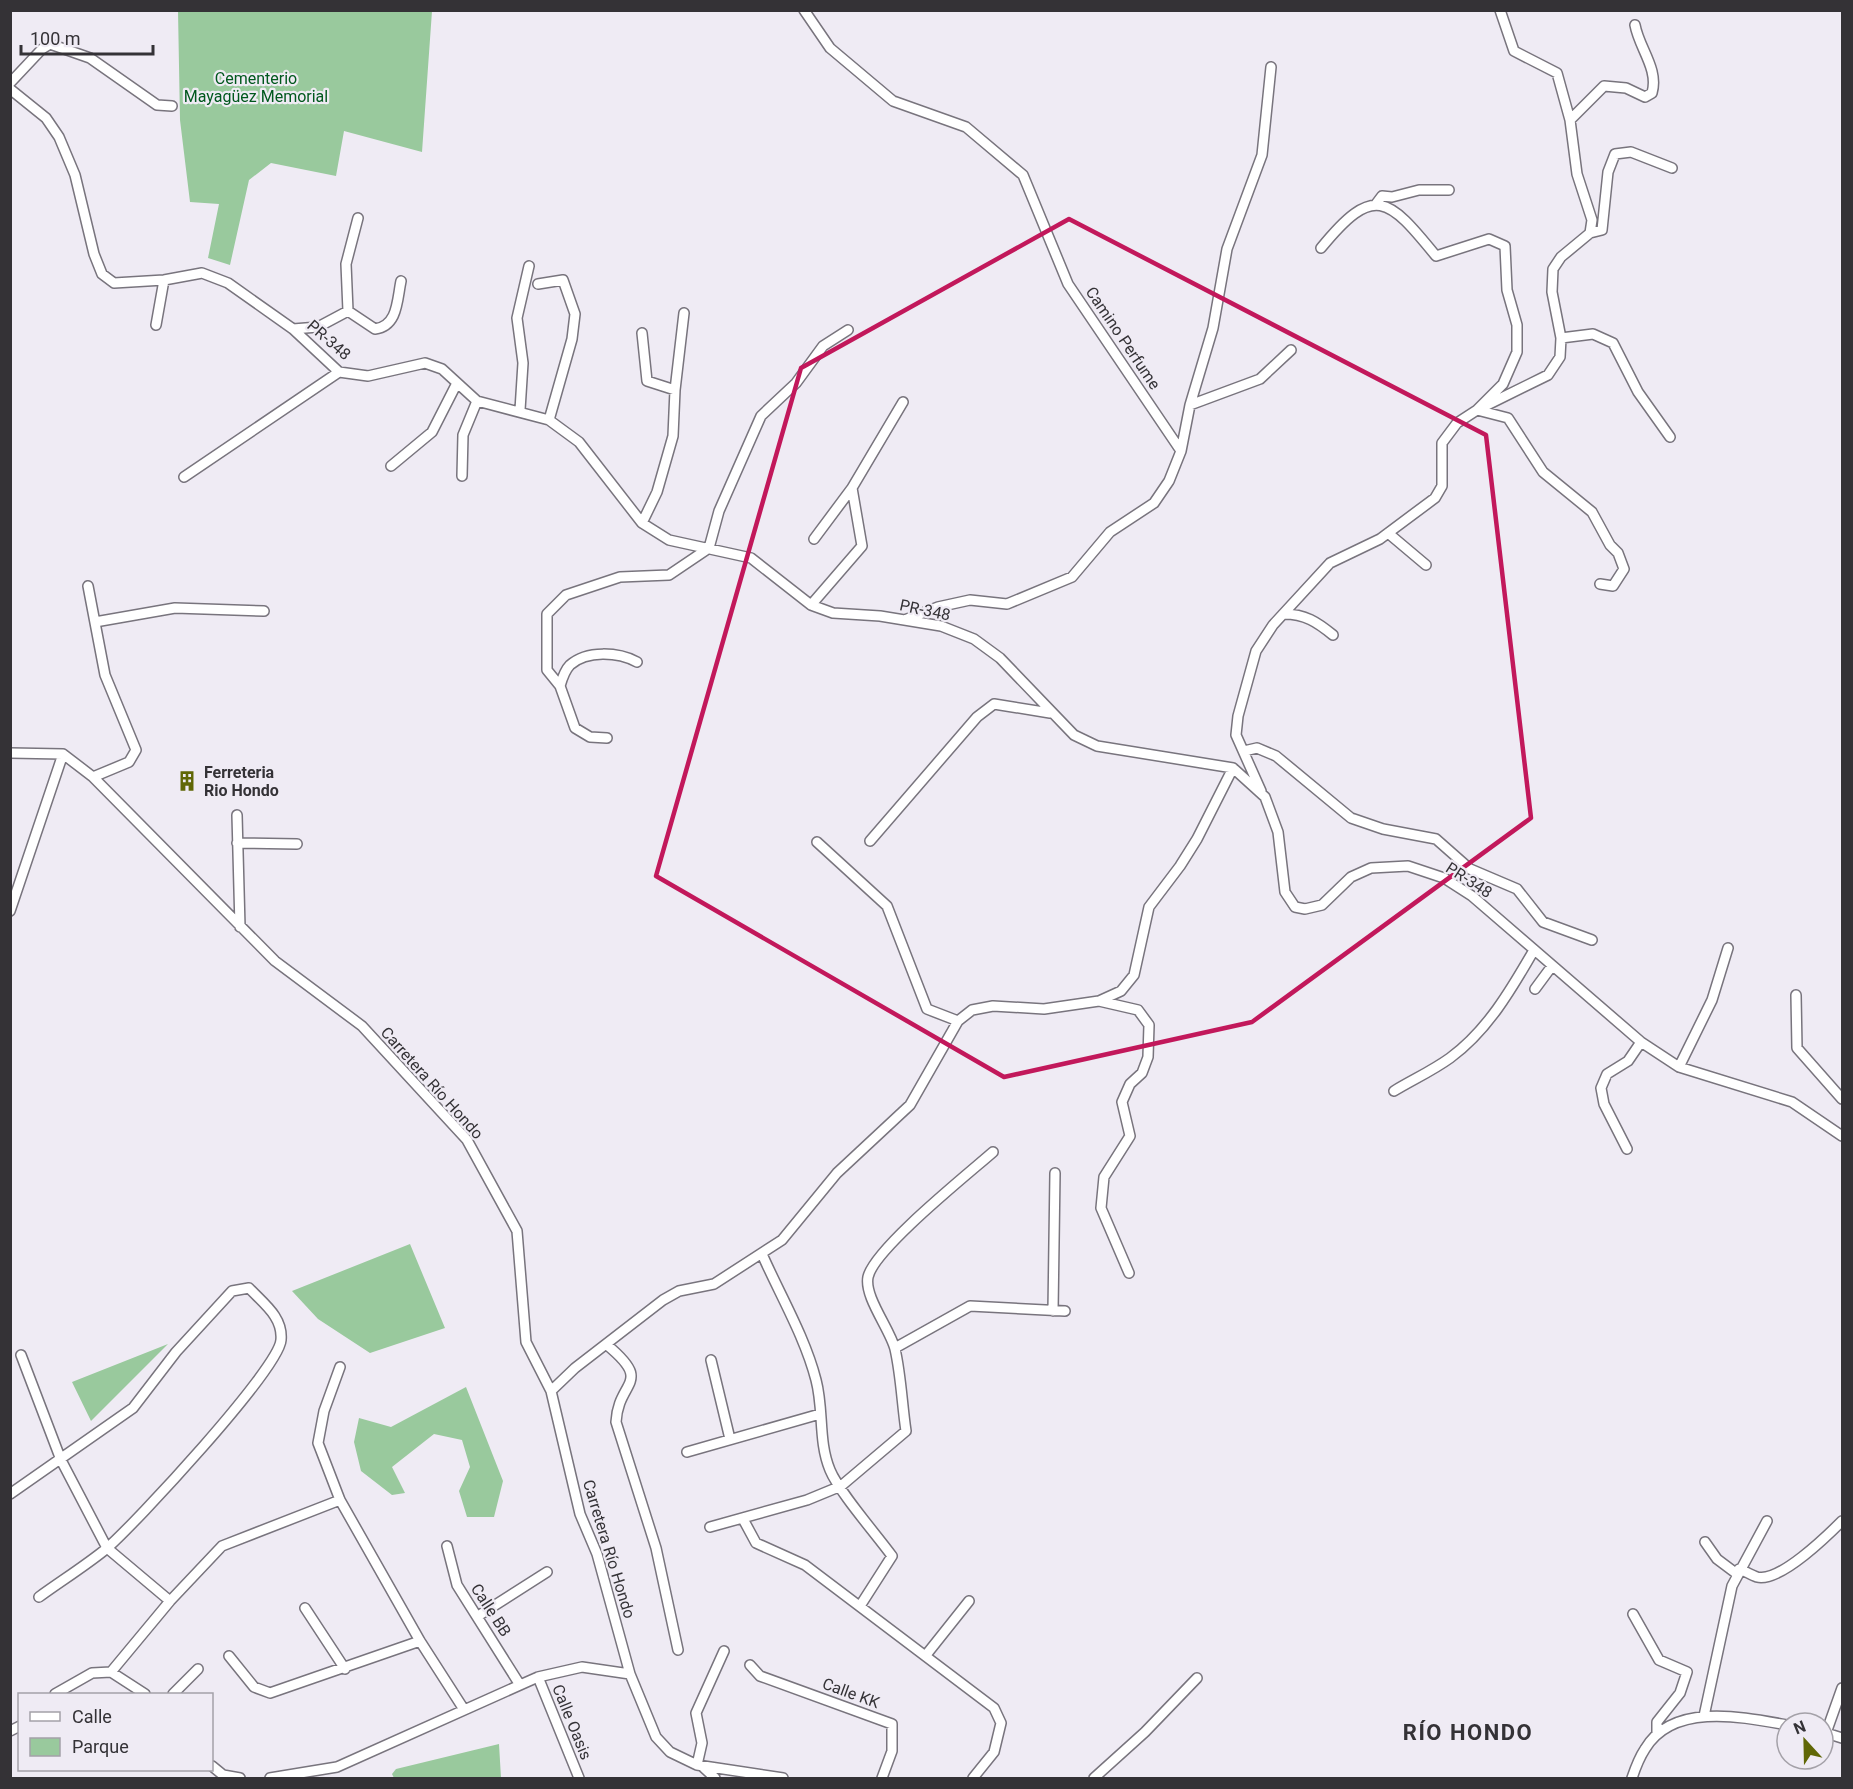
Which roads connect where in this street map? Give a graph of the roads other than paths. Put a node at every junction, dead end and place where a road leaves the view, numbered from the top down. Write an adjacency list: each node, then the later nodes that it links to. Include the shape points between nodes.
1 (804, 10): 37 (street, Camino Perfume, via 830,48 893,101 966,127 1023,175 1068,284)
2 (1500, 10): 8 (street, via 1514,51 1557,73)
3 (1635, 25): 8 (street, via 1655,81 1652,93 1645,97 1626,88 1604,86)
4 (1271, 67): 32 (street, via 1262,155 1227,249 1213,328)
5 (10, 83): 7 (street, via 50,44 90,58 157,105)
6 (10, 89): 16 (street, PR-348 / PR-348, via 46,118 59,137 75,175 102,274 114,283)
7 (172, 106)
8 (1570, 120): 13 (street, via 1577,174 1592,220)
9 (1672, 168): 13 (street, via 1631,152 1615,154 1608,172 1602,230)
10 (1449, 190): 11 (street, via 1382,196)
11 (1376, 204): 14 (street, via 1351,214); 34 (street, via 1405,218 1436,256 1489,239 1505,246 1506,290 1517,325 1517,352 1503,384)
12 (358, 218): 19 (street, via 346,264)
13 (1590, 233): 25 (street, via 1561,257 1553,269 1552,292)
14 (1321, 248)
15 (529, 266): 33 (street, via 517,318 523,363)
16 (164, 279): 21 (street); 22 (street, PR-348 / PR-348, via 202,273 220,279)
17 (401, 281): 19 (street, via 394,317 384,328 375,329)
18 (538, 284): 35 (street, via 563,280 575,314 572,339)
19 (348, 311): 22 (street, via 318,327)
20 (684, 313): 29 (street)
21 (156, 325)
22 (293, 329): 27 (street, PR-348 / PR-348)
23 (848, 330): 45 (street, via 824,346 796,383 761,416 719,511)
24 (642, 333): 29 (street, via 647,381)
25 (1561, 338): 34 (street, via 1560,357 1548,375); 36 (street, via 1593,334 1613,343 1638,392)
26 (1284, 353): 32 (street, via 1260,379)
27 (339, 372): 28 (street, PR-348 / PR-348, via 368,376 425,363 442,369); 40 (street)
28 (457, 382): 30 (street, PR-348 / PR-348); 38 (street, via 432,432)
29 (675, 390): 42 (street, via 673,436 657,492)
30 (477, 401): 33 (street, PR-348 / PR-348); 39 (street, via 463,435)
31 (903, 402): 41 (street)
32 (1190, 405): 37 (street)
33 (520, 410): 35 (street, PR-348 / PR-348)
34 (1477, 410): 43 (street, via 1457,423 1442,443 1442,486 1436,498); 47 (street, via 1508,418 1543,472 1592,512 1624,569 1613,586)
35 (549, 420): 42 (street, PR-348 / PR-348, via 579,442)
36 (1670, 437)
37 (1181, 452): 52 (street, via 1154,503 1110,532 1072,577 1006,604 969,600)
38 (391, 466)
39 (462, 476)
40 (184, 477)
41 (852, 488): 44 (street); 49 (street, via 862,546)
42 (642, 523): 45 (street, PR-348 / PR-348, via 669,540)
43 (1388, 533): 46 (street); 51 (street, via 1330,563)
44 (814, 538)
45 (709, 548): 49 (street, PR-348 / PR-348, via 751,558); 56 (street, via 669,575 620,577 566,595 547,614 547,670)
46 (1426, 565)
47 (1600, 584)
48 (88, 586): 53 (street)
49 (811, 605): 52 (street, PR-348 / PR-348, via 833,613)
50 (264, 611): 53 (street, via 175,608)
51 (1284, 614): 54 (street, via 1315,620); 59 (street, via 1256,651 1238,716 1236,735)
52 (905, 620): 57 (street, PR-348 / PR-348, via 941,626 974,639 1000,658)
53 (94, 622): 63 (street, via 105,675 136,750 129,762)
54 (1333, 635)
55 (637, 662): 56 (street, via 617,656 585,656 568,666)
56 (560, 686): 58 (street, via 575,728 590,737)
57 (1050, 713): 62 (street, PR-348 / PR-348, via 1074,735 1097,746); 66 (street, via 994,704 977,717)
58 (607, 738)
59 (1244, 751): 64 (street); 72 (street, via 1257,748 1276,756 1351,818 1383,829 1436,839 1470,869 1517,889 1543,922)
60 (10, 753): 61 (street)
61 (63, 754): 63 (street, Carretera Río Hondo); 70 (street)
62 (1233, 768): 64 (street, PR-348 / PR-348); 78 (street, via 1197,839 1149,907 1134,975 1120,991)
63 (93, 777): 71 (street, Carretera Río Hondo)
64 (1265, 798): 74 (street, PR-348 / PR-348, via 1278,832 1285,892 1295,907 1322,905 1351,877 1371,868 1408,866 1444,878)
65 (237, 815): 67 (street)
66 (870, 842)
67 (237, 843): 69 (street); 71 (street)
68 (817, 843): 79 (street, via 886,906 927,1009)
69 (297, 844)
70 (10, 911)
71 (240, 927): 97 (street, Carretera Río Hondo, via 275,961 362,1026 467,1140 517,1231 526,1342)
72 (1592, 940)
73 (1728, 948): 81 (street, via 1712,1000)
74 (1534, 950): 75 (street, PR-348 / PR-348); 82 (street, via 1507,998 1469,1043)
75 (1552, 966): 76 (street); 80 (street, PR-348 / PR-348)
76 (1535, 989)
77 (1796, 995): 83 (street, via 1797,1048)
78 (1099, 1001): 79 (street, via 1044,1009 993,1006 972,1010); 89 (street, via 1138,1010 1149,1024 1148,1057 1122,1102 1130,1136 1104,1176 1101,1208)
79 (958, 1022): 88 (street, via 910,1105 837,1173 782,1240)
80 (1641, 1042): 81 (street, PR-348 / PR-348); 85 (street, via 1628,1061 1607,1074 1601,1088 1604,1104)
81 (1679, 1067): 84 (street, PR-348 / PR-348, via 1792,1102)
82 (1394, 1091)
83 (1842, 1099)
84 (1842, 1136)
85 (1627, 1149)
86 (993, 1152): 93 (street, via 914,1220 874,1265 868,1277 869,1291)
87 (1055, 1173): 90 (street)
88 (762, 1254): 92 (street, via 714,1284 663,1300); 98 (street, via 808,1355 820,1398)
89 (1130, 1273)
90 (1053, 1311): 91 (street); 93 (street, via 970,1306)
91 (1065, 1311)
92 (607, 1345): 97 (street); 122 (street, via 632,1371 632,1379 616,1406 616,1422 656,1548)
93 (895, 1348): 102 (street, via 906,1431)
94 (21, 1355): 101 (street)
95 (711, 1359): 99 (street)
96 (340, 1367): 104 (street, via 324,1411 318,1443)
97 (551, 1391): 130 (street, Carretera Río Hondo, via 580,1514 597,1554)
98 (820, 1414): 99 (street); 102 (street, via 823,1451)
99 (730, 1439): 100 (street)
100 (687, 1452)
101 (61, 1460): 103 (street); 111 (street); 111 (street, via 133,1408 176,1352 232,1291 249,1288 278,1318 281,1342 271,1362 213,1437)
102 (841, 1486): 105 (street); 117 (street, via 892,1556)
103 (10, 1494)
104 (340, 1500): 115 (street, via 222,1546); 121 (street)
105 (743, 1519): 108 (street); 117 (street, via 756,1543 805,1565)
106 (1767, 1521): 112 (street)
107 (1842, 1521): 112 (street, via 1817,1547 1772,1576 1758,1577)
108 (710, 1527)
109 (1705, 1542): 112 (street, via 1717,1559)
110 (447, 1546): 120 (street, Calle BB, via 457,1586)
111 (107, 1548): 114 (street); 115 (street)
112 (1738, 1571): 140 (street)
113 (547, 1572): 120 (street)
114 (39, 1597)
115 (170, 1601): 129 (street)
116 (969, 1601): 125 (street)
117 (860, 1606): 125 (street)
118 (305, 1608): 128 (street)
119 (1633, 1614): 142 (street, via 1659,1660 1687,1672 1680,1693 1657,1722)
120 (478, 1616): 133 (street, Calle BB)
121 (420, 1641): 128 (street); 138 (street)
122 (678, 1650)
123 (724, 1651): 143 (street, via 696,1713 702,1743)
124 (229, 1656): 128 (street, via 254,1687 270,1694)
125 (926, 1656): 153 (street, via 994,1708 1001,1723 993,1752)
126 (750, 1665): 152 (street, Calle KK, via 760,1676 892,1724 892,1751)
127 (198, 1668): 137 (street)
128 (345, 1669)
129 (111, 1672): 135 (street, via 92,1673); 136 (street)
130 (630, 1674): 131 (street, via 582,1667); 143 (street, Carretera Río Hondo, via 656,1737 670,1752)
131 (538, 1677): 133 (street); 148 (street, Calle Oasis)
132 (1197, 1678): 154 (street)
133 (520, 1685): 138 (street)
134 (1842, 1688): 139 (street)
135 (58, 1693)
136 (142, 1693)
137 (174, 1693)
138 (463, 1708): 145 (street, via 337,1767)
139 (1833, 1711)
140 (1704, 1716): 141 (street); 142 (street, via 1689,1718)
141 (1775, 1724)
142 (1657, 1734): 155 (street, via 1645,1748)
143 (700, 1766): 149 (street); 150 (street); 151 (street, Carretera Río Hondo)
144 (213, 1767): 146 (street, via 223,1775)
145 (291, 1777): 147 (street)
146 (240, 1779)
147 (270, 1779)
148 (579, 1779)
149 (700, 1779)
150 (715, 1779)
151 (783, 1779)
152 (882, 1779)
153 (974, 1779)
154 (1094, 1779)
155 (1632, 1779)

